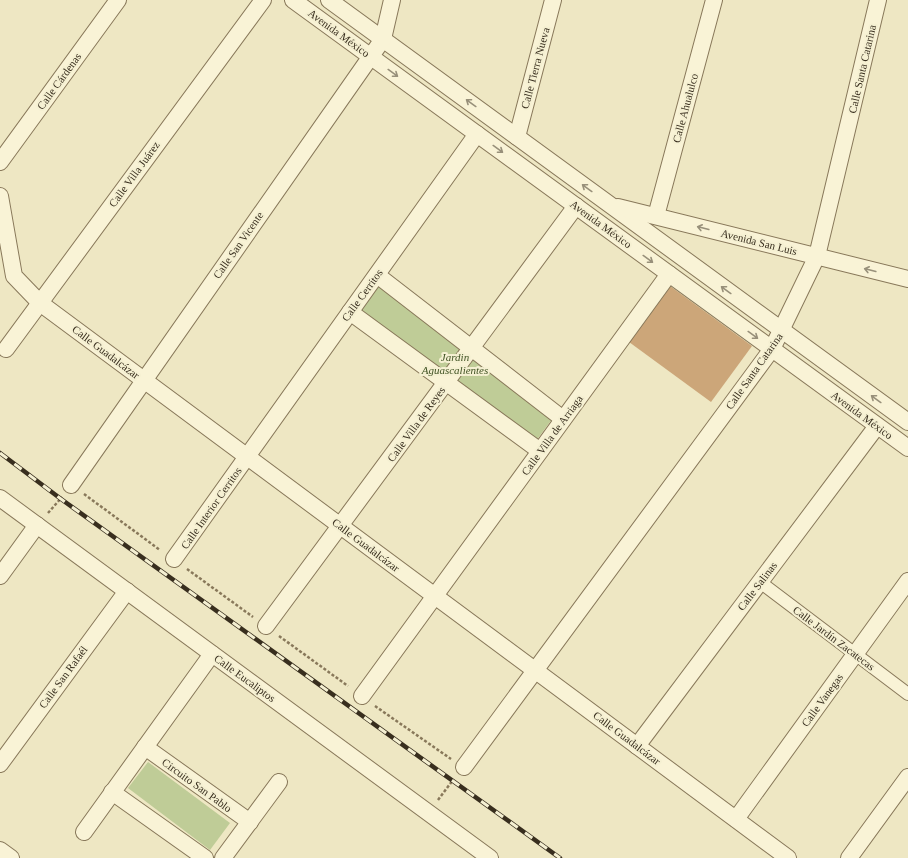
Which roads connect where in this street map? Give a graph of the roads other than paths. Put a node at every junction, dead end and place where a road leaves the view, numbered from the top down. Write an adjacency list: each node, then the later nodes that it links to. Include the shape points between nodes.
1 (118, 0): 13 (street, Calle Cárdenas)
2 (263, 0): 23 (street, Calle Villa Juárez)
3 (293, 0): 10 (street, Avenida México)
4 (329, 0): 9 (street, Avenida México)
5 (392, 0): 9 (street, Calle San Vicente)
6 (553, 0): 12 (street, Calle Tierra Nueva)
7 (714, 0): 17 (street, Calle Ahualulco)
8 (878, 0): 18 (street, Calle Santa Catarina)
9 (383, 39): 10 (street, Calle San Vicente); 12 (street, Avenida México, one-way to 9)
10 (370, 56): 11 (street, Avenida México, one-way to 11); 29 (street, Calle San Vicente)
11 (477, 134): 16 (street, Avenida México, one-way to 16); 20 (street, Calle Cerritos)
12 (517, 137): 15 (street, Avenida México, one-way to 12)
13 (0, 162)
14 (0, 196): 21 (street, Calle Guadalcázar)
15 (610, 205): 17 (street, Avenida San Luis); 25 (street, Avenida México, one-way to 15)
16 (576, 206): 19 (street, Avenida México, one-way to 19); 26 (street, Calle Villa de Reyes)
17 (656, 216): 18 (street, Avenida San Luis, one-way to 17)
18 (817, 256): 22 (street, Avenida San Luis, one-way to 18); 25 (street, Calle Santa Catarina)
19 (669, 274): 28 (street, Avenida México, one-way to 28); 31 (street, Calle Villa de Arriaga)
20 (377, 276): 24 (street, Calle Cerritos); 26 (street)
21 (7, 278): 23 (street, Calle Guadalcázar)
22 (908, 279)
23 (40, 303): 27 (street, Calle Villa Juárez); 29 (street, Calle Guadalcázar)
24 (350, 312): 30 (street); 36 (street, Calle Cerritos)
25 (782, 331): 28 (street, Calle Santa Catarina); 32 (street, Avenida México, one-way to 25)
26 (471, 348): 30 (street, Calle Villa de Reyes); 31 (street)
27 (6, 349)
28 (772, 349): 33 (street, Avenida México); 50 (street, Calle Santa Catarina)
29 (144, 380): 36 (street, Calle Guadalcázar); 37 (street, Calle San Vicente)
30 (446, 382): 35 (street); 40 (street, Calle Villa de Reyes)
31 (563, 419): 35 (street, Calle Villa de Arriaga)
32 (908, 422)
33 (877, 426): 34 (street, Avenida México); 44 (street, Calle Salinas)
34 (908, 448)
35 (540, 451): 46 (street, Calle Villa de Arriaga)
36 (247, 456): 40 (street, Calle Guadalcázar); 41 (street, Calle Interior Cerritos)
37 (70, 485)
38 (0, 498): 39 (street, Calle Eucaliptos)
39 (37, 525): 42 (street); 45 (street, Calle Eucaliptos)
40 (340, 526): 46 (street, Calle Guadalcázar); 47 (street, Calle Villa de Reyes)
41 (174, 559)
42 (0, 576)
43 (908, 580): 49 (street, Calle Vanegas)
44 (760, 582): 49 (street, Calle Jardín Zacatecas); 53 (street, Calle Salinas)
45 (127, 591): 48 (street, Calle Eucaliptos); 55 (street, Calle San Rafaél)
46 (435, 596): 50 (street, Calle Guadalcázar); 52 (street, Calle Villa de Arriaga)
47 (266, 626)
48 (212, 654): 54 (street); 67 (street, Calle Eucaliptos)
49 (855, 654): 51 (street, Calle Jardín Zacatecas); 60 (street, Calle Vanegas)
50 (535, 670): 53 (street, Calle Guadalcázar); 56 (street, Calle Santa Catarina)
51 (908, 694)
52 (362, 696)
53 (637, 746): 60 (street, Calle Guadalcázar)
54 (145, 747): 59 (street); 61 (street, Circuito San Pablo)
55 (0, 764)
56 (464, 767)
57 (908, 778): 69 (street)
58 (279, 782): 61 (street)
59 (112, 792): 62 (street); 65 (street)
60 (736, 819): 68 (street, Calle Guadalcázar)
61 (250, 822): 66 (street)
62 (84, 832)
63 (0, 850): 64 (street)
64 (12, 858)
65 (205, 858)
66 (223, 858)
67 (490, 858)
68 (788, 858)
69 (849, 858)

